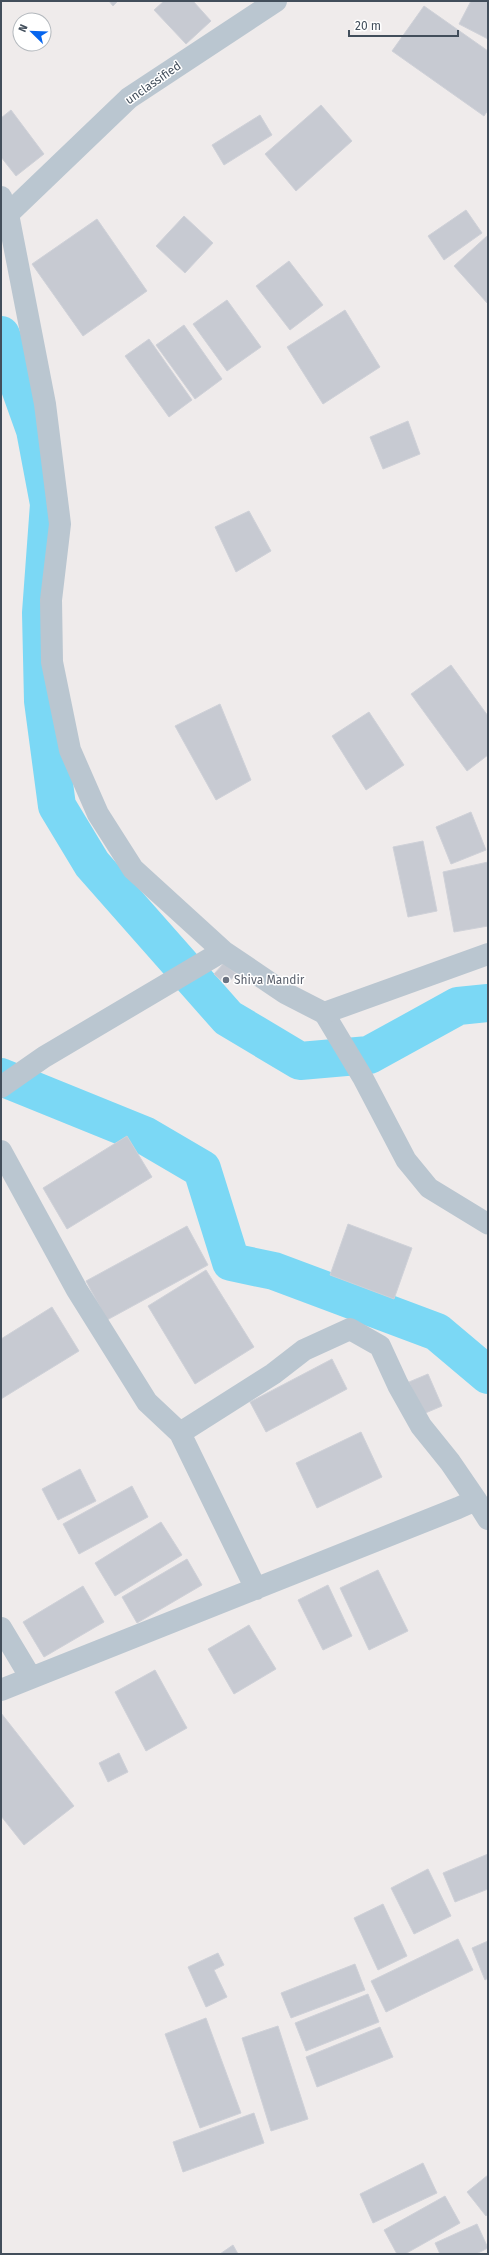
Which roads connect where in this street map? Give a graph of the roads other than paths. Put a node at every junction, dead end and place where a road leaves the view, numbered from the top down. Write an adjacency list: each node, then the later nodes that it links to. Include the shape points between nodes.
1 (276, 1): 2 (street, unclassified, via 129,98)
2 (4, 206): 4 (street, via 45,404 60,524 51,600 52,662 70,750 98,814 133,869)
3 (488, 954): 5 (street)
4 (217, 956): 5 (street); 6 (street, via 44,1056)
5 (324, 1013): 8 (lane, via 363,1078 406,1160 429,1188)
6 (1, 1087)
7 (1, 1151): 9 (street, via 77,1290 143,1396)
8 (488, 1224)
9 (180, 1433): 10 (street, via 273,1374 304,1350 350,1329 380,1346 421,1426); 12 (street)
10 (476, 1500): 11 (street); 12 (street)
11 (488, 1519)
12 (256, 1589): 14 (street)
13 (1, 1628): 14 (street)
14 (31, 1678): 15 (street)
15 (1, 1690)

